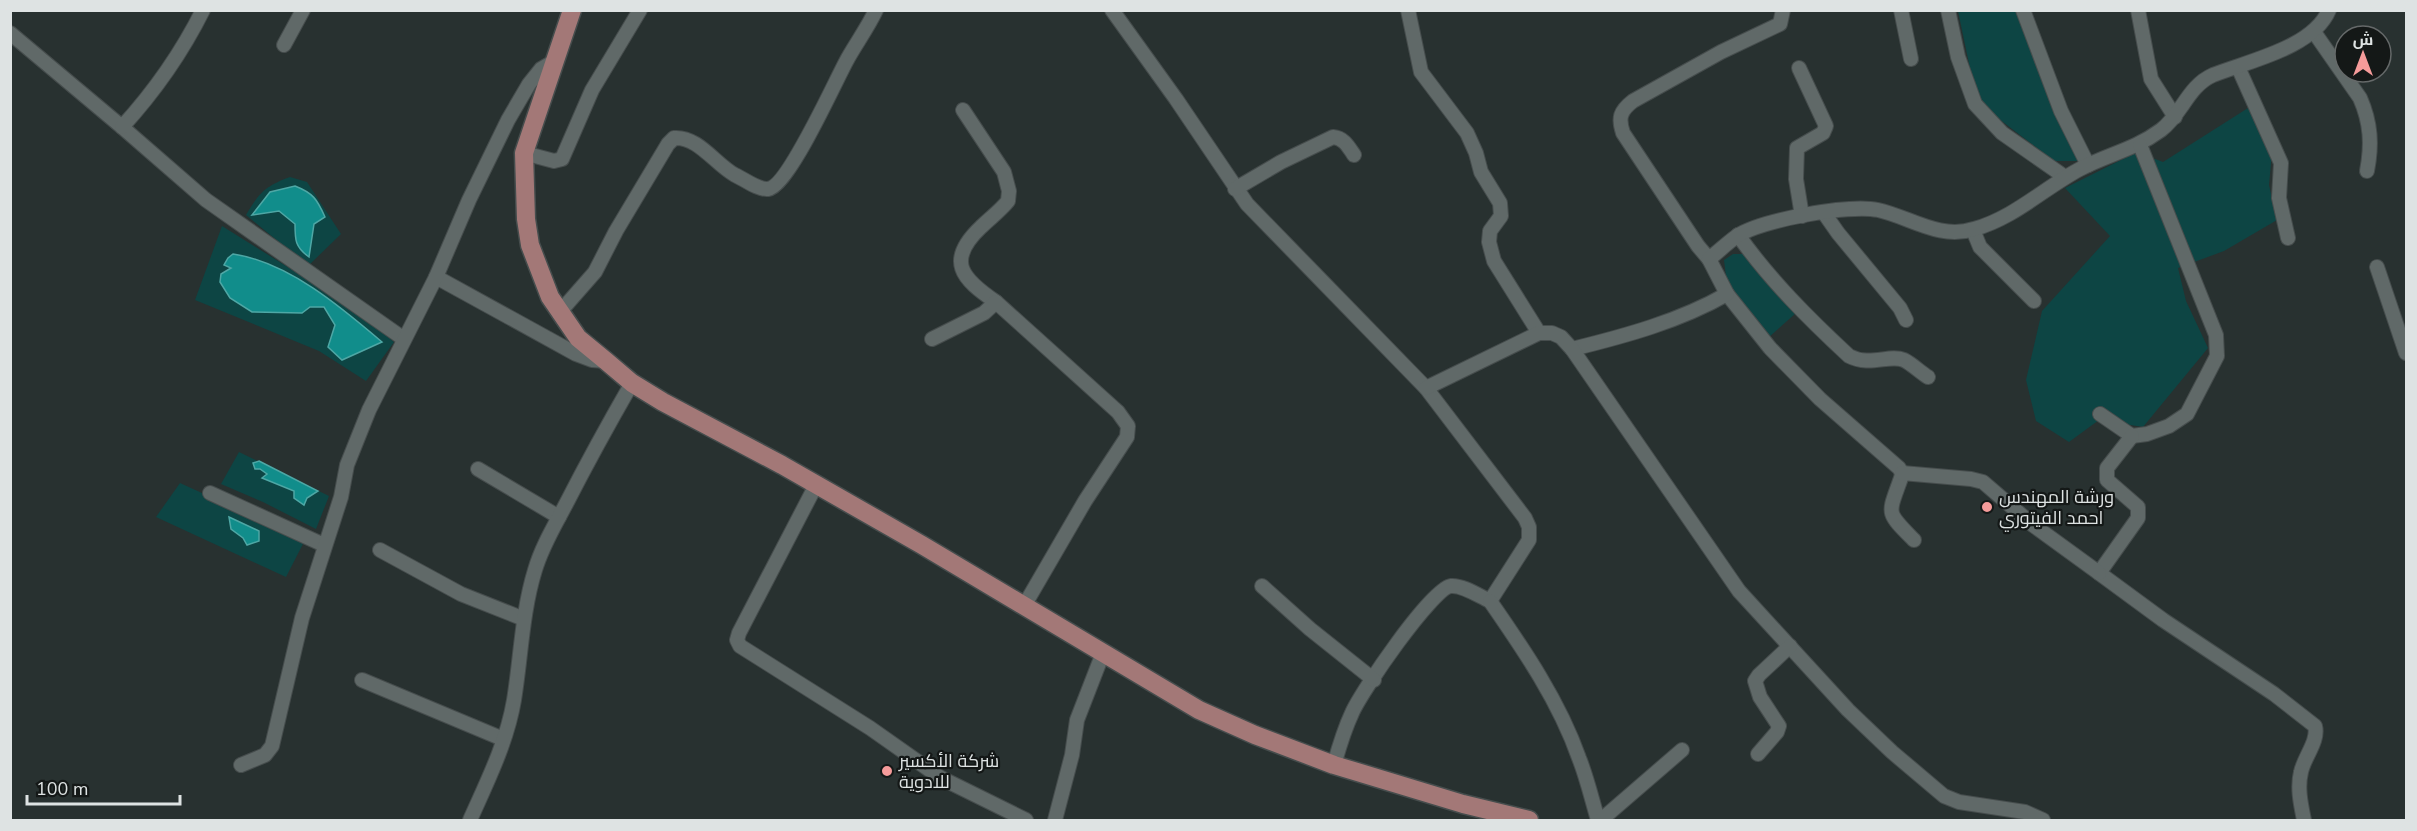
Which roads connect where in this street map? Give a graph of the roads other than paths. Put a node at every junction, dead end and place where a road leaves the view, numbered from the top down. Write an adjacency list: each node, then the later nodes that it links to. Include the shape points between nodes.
1 (203, 10): 23 (street, via 146,102)
2 (303, 10): 16 (street)
3 (572, 10): 18 (main road)
4 (640, 10): 25 (street, via 592,90 562,159 554,161)
5 (876, 10): 42 (street, via 820,115 775,186 762,188 730,172 693,141 674,138 595,272)
6 (1112, 10): 30 (street)
7 (1408, 10): 44 (street, via 1421,72 1467,133 1481,172 1500,203 1501,216 1490,231 1494,261)
8 (1784, 10): 36 (street, via 1780,24 1633,101 1620,116 1623,134)
9 (1901, 10): 17 (street)
10 (1948, 10): 29 (street, via 1958,57 1975,104 2002,133)
11 (2023, 10): 27 (street, via 2061,111)
12 (2138, 10): 22 (street, via 2151,79)
13 (2329, 10): 14 (street)
14 (2314, 32): 19 (street); 28 (street, via 2364,107 2371,133)
15 (10, 33): 23 (street)
16 (284, 45)
17 (1911, 59)
18 (553, 62): 25 (main road); 38 (street, via 541,69 508,120)
19 (2238, 67): 22 (street, via 2213,75 2196,86); 35 (street, via 2282,163 2279,198)
20 (1799, 68): 32 (street, via 1826,126 1823,133 1797,148 1796,179)
21 (963, 110): 41 (street, via 1004,172 1009,191 1003,208 966,242 962,252 965,276)
22 (2175, 117): 24 (street)
23 (122, 127): 45 (street, via 206,200)
24 (2140, 145): 27 (street); 54 (street, via 2218,346 2213,366 2187,414 2169,426)
25 (524, 153): 42 (main road, via 530,245)
26 (1354, 155): 30 (street, via 1346,142 1333,137)
27 (2088, 165): 29 (street)
28 (2367, 171)
29 (2065, 177): 33 (street, via 2032,201)
30 (1235, 189): 52 (street)
31 (1824, 213): 32 (street); 33 (street, via 1878,210 1932,229); 43 (street)
32 (1802, 216): 34 (street, via 1766,223)
33 (1973, 230): 40 (street, via 1980,248)
34 (1738, 235): 36 (street); 50 (street, via 1762,269 1849,356 1868,362 1903,359)
35 (2288, 238)
36 (1709, 259): 39 (street)
37 (2377, 267): 48 (street)
38 (436, 277): 45 (street); 49 (street, via 576,354)
39 (1727, 294): 47 (street, via 1654,326); 56 (street, via 1770,348 1820,399)
40 (2034, 301)
41 (996, 302): 46 (street, via 984,313); 66 (street, via 1118,412 1129,430)
42 (560, 313): 49 (main road, via 578,338)
43 (1906, 320)
44 (1539, 333): 47 (street, via 1561,337); 52 (street)
45 (404, 339): 61 (street, via 347,465 341,497)
46 (932, 339)
47 (1572, 349): 68 (street, via 1739,591)
48 (2406, 353)
49 (606, 361): 51 (main road)
50 (1928, 377)
51 (632, 383): 57 (main road); 59 (street)
52 (1426, 388): 65 (street, via 1529,527 1529,540)
53 (2100, 414): 54 (street)
54 (2132, 436): 63 (street, via 2106,473 2107,480 2138,507 2138,518)
55 (478, 470): 59 (street)
56 (1902, 472): 60 (street, via 1891,512); 63 (street, via 1983,482)
57 (816, 485): 66 (main road); 78 (street, via 739,633 740,646 941,778)
58 (210, 492): 61 (street)
59 (559, 517): 67 (street, via 536,567)
60 (1914, 540)
61 (324, 545): 75 (street, via 302,618 272,746 266,755)
62 (380, 550): 67 (street, via 461,594)
63 (2099, 573): 83 (street, via 2315,726 2316,735 2299,780)
64 (1262, 586): 71 (street)
65 (1490, 601): 71 (street, via 1460,588 1445,588 1408,628); 81 (street, via 1529,656 1558,712 1579,757)
66 (1024, 606): 69 (main road)
67 (524, 619): 72 (street, via 513,702)
68 (1790, 646): 74 (street, via 1755,681 1760,697 1779,726); 82 (street, via 1848,710 1944,795 1959,802 2025,812)
69 (1103, 653): 76 (main road, via 1199,710); 79 (street, via 1077,720)
70 (362, 680): 72 (street)
71 (1374, 680): 76 (street, via 1353,710)
72 (503, 739): 77 (street)
73 (1682, 750): 81 (street)
74 (1758, 754)
75 (241, 765)
76 (1334, 765): 80 (main road)
77 (471, 820)
78 (1026, 820)
79 (1055, 820)
80 (1529, 820)
81 (1600, 820)
82 (2043, 820)
83 (2304, 820)

